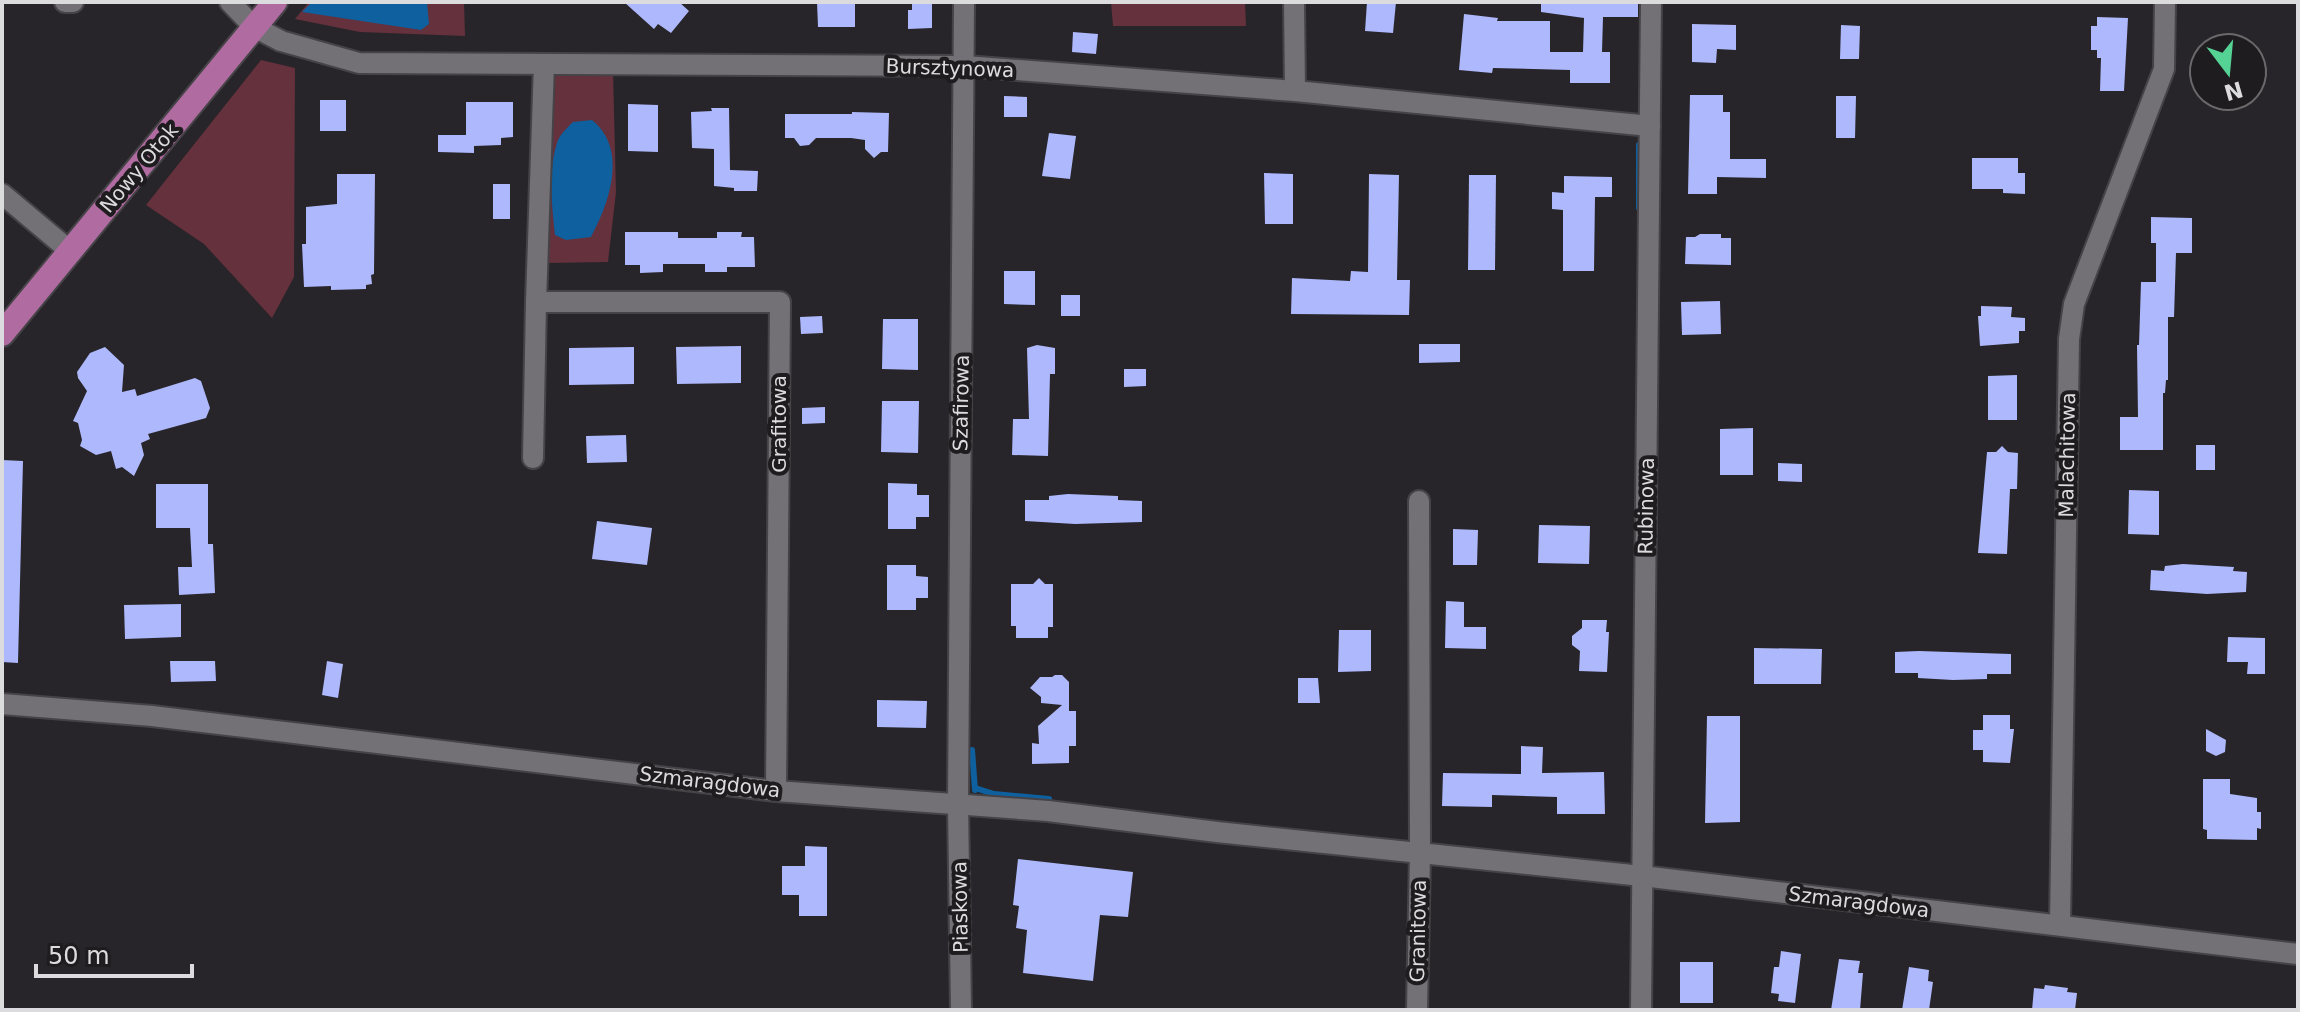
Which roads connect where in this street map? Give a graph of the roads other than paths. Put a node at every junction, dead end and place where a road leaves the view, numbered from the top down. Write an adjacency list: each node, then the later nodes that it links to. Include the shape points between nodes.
1 (65, 2): 2 (street)
2 (73, 2)
3 (230, 2): 9 (street)
4 (275, 2): 9 (main road, Nowy Otok)
5 (964, 2): 11 (street, Szafirowa)
6 (1294, 2): 12 (street)
7 (1651, 2): 13 (street, Rubinowa)
8 (2165, 2): 25 (street, Malachitowa, via 2164,69 2074,304 2069,339)
9 (254, 27): 10 (street, Bursztynowa, via 281,41 359,63); 15 (main road, Nowy Otok)
10 (544, 64): 11 (street, Bursztynowa); 16 (street)
11 (965, 66): 12 (street, Bursztynowa); 22 (street, Szafirowa)
12 (1295, 91): 13 (street, Bursztynowa)
13 (1650, 126): 24 (street, Rubinowa)
14 (2, 194): 15 (street)
15 (70, 251): 17 (main road, Nowy Otok)
16 (536, 302): 18 (street); 21 (street, Grafitowa, via 780,302)
17 (2, 334)
18 (533, 458)
19 (1419, 501): 23 (street)
20 (2, 704): 21 (street, Szmaragdowa, via 152,716)
21 (776, 791): 22 (street, Szmaragdowa)
22 (958, 803): 23 (street, Szmaragdowa); 27 (street, Piaskowa)
23 (1420, 853): 24 (street, Szmaragdowa); 28 (street, Granitowa)
24 (1642, 876): 25 (street, Szmaragdowa); 29 (street, Rubinowa)
25 (2060, 924): 26 (street, Szmaragdowa)
26 (2298, 954)
27 (961, 1010)
28 (1417, 1010)
29 (1641, 1010)

